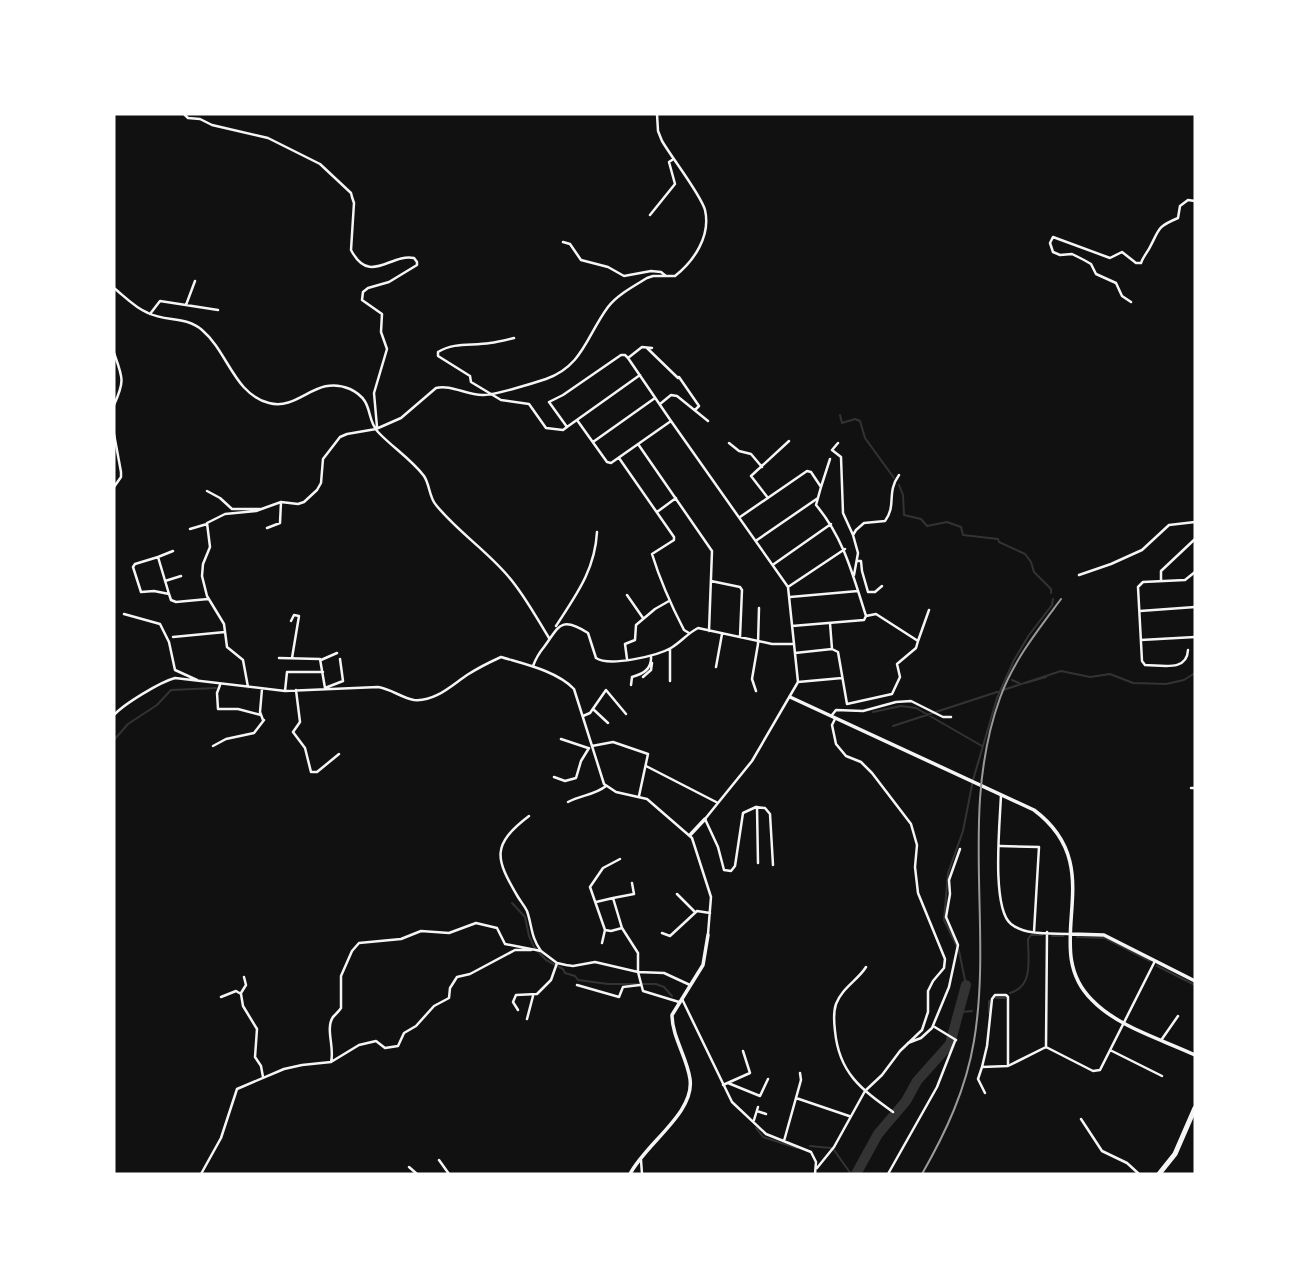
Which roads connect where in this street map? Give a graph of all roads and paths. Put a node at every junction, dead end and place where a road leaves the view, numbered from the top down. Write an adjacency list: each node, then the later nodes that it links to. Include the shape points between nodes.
1 (184, 114): 29 (street, via 268,138 320,164 351,193 351,250 362,264 384,266 406,257 417,262 389,282 363,292 362,300 382,314 381,332 387,349 374,393)
2 (657, 114): 3 (street, via 658,131)
3 (673, 159): 5 (street, via 669,162 675,184); 7 (street, via 699,199 705,221 694,258 675,276)
4 (1195, 201): 10 (street, via 1180,206 1178,218 1153,236 1141,263 1122,252 1110,257 1053,237 1054,252 1072,254 1091,264 1096,274 1116,283)
5 (650, 215)
6 (563, 242): 7 (street, via 570,244 581,260 624,276 651,271)
7 (666, 276): 20 (street, via 653,275 615,300 590,333 578,359 549,378)
8 (195, 281): 11 (street)
9 (114, 288): 13 (street)
10 (1131, 302)
11 (186, 305): 12 (street); 13 (street, via 160,301)
12 (218, 310)
13 (150, 314): 29 (street, via 187,321 201,329 242,386 256,397 281,404 323,386 342,387 362,397)
14 (513, 338): 20 (street, via 438,352)
15 (647, 348): 16 (street); 18 (street); 24 (street, via 679,377 699,406)
16 (652, 348)
17 (114, 353): 23 (street, via 123,380)
18 (628, 358): 19 (street); 28 (street, via 621,355 549,402)
19 (640, 375): 21 (street); 25 (street)
20 (491, 395): 28 (street, via 529,404 546,428); 29 (street, via 442,387 431,391 409,413)
21 (655, 398): 22 (street); 31 (street)
22 (660, 404): 24 (street, via 677,396); 26 (street)
23 (114, 405)
24 (695, 410): 27 (street)
25 (577, 420): 28 (street); 31 (street)
26 (671, 421): 35 (street); 49 (street)
27 (708, 421)
28 (567, 427)
29 (376, 429): 46 (street, via 340,437 323,459 317,490 298,504); 98 (street, via 423,475 434,503 510,578)
30 (114, 434): 40 (street, via 121,472)
31 (593, 442): 36 (street, via 607,463)
32 (789, 442): 38 (street)
33 (729, 443): 38 (street, via 751,454)
34 (838, 443): 58 (street, via 832,450 841,457 844,513)
35 (638, 444): 36 (street); 43 (street)
36 (619, 458): 48 (street)
37 (830, 459): 41 (street)
38 (762, 467): 44 (street, via 751,476)
39 (899, 475): 58 (street, via 892,485 886,521 864,523)
40 (114, 487)
41 (821, 487): 44 (street, via 807,471); 45 (street)
42 (207, 491): 47 (street, via 232,509)
43 (676, 498): 48 (street); 71 (street, via 712,551)
44 (768, 498): 49 (street)
45 (818, 498): 53 (street, via 816,505); 60 (street)
46 (281, 502): 47 (street); 51 (street)
47 (260, 509): 52 (street, via 225,514)
48 (657, 512): 80 (street, via 674,537 652,554)
49 (740, 517): 60 (street)
50 (1195, 522): 68 (street, via 1169,525 1142,550)
51 (280, 523): 54 (street); 55 (street)
52 (207, 524): 56 (street); 79 (street, via 210,547 202,576)
53 (831, 524): 61 (street); 65 (street)
54 (267, 528)
55 (281, 528)
56 (190, 529)
57 (597, 532): 91 (street, via 591,569)
58 (853, 535): 64 (street)
59 (1195, 539): 72 (street, via 1161,570)
60 (757, 540): 65 (street)
61 (845, 549): 67 (street); 74 (street)
62 (173, 551): 63 (street)
63 (158, 557): 70 (street); 76 (street, via 133,567 140,591)
64 (857, 561): 67 (street); 73 (street, via 861,561 868,592 875,593)
65 (773, 564): 74 (street)
66 (1195, 572): 72 (street, via 1185,580)
67 (854, 575): 75 (street)
68 (1079, 575)
69 (181, 576): 70 (street)
70 (166, 581): 76 (street)
71 (711, 581): 92 (street); 97 (street, via 742,590)
72 (1161, 581): 84 (street, via 1143,582 1138,587)
73 (882, 586)
74 (788, 587): 78 (street)
75 (858, 592): 78 (street); 86 (street)
76 (169, 594): 79 (street, via 176,602)
77 (627, 595): 87 (street)
78 (790, 597): 90 (street)
79 (208, 599): 93 (street)
80 (669, 601): 87 (street); 94 (street)
81 (1195, 607): 84 (street)
82 (759, 608): 101 (street)
83 (929, 610): 102 (street)
84 (1140, 611): 100 (street)
85 (124, 614): 121 (street, via 160,624 175,670)
86 (866, 616): 89 (street, via 864,620); 102 (street, via 876,614)
87 (643, 618): 113 (street, via 636,626 635,640 625,644)
88 (291, 621): 111 (street, via 298,615)
89 (830, 623): 90 (street); 105 (street)
90 (792, 626): 103 (street)
91 (555, 628): 98 (street); 113 (street, via 574,626 588,633 599,661)
92 (709, 631): 94 (street, via 698,628); 95 (street)
93 (225, 632): 96 (street); 126 (street, via 227,647 243,660)
94 (689, 633): 104 (street)
95 (722, 634): 97 (street); 117 (street)
96 (173, 637)
97 (740, 637): 101 (street)
98 (549, 638): 116 (street)
99 (1195, 638): 100 (street)
100 (1141, 640): 106 (street, via 1146,665 1178,666)
101 (757, 641): 103 (street); 131 (street, via 752,679)
102 (918, 641): 120 (street, via 897,664 900,677 892,694 847,704)
103 (794, 644): 108 (street)
104 (670, 649): 109 (street); 122 (street)
105 (832, 649): 108 (street); 120 (street, via 838,652)
106 (1188, 650)
107 (337, 653): 114 (street)
108 (795, 653): 123 (street)
109 (651, 656): 113 (street); 115 (street)
110 (279, 658): 111 (street)
111 (292, 658): 114 (street)
112 (341, 659): 127 (street, via 343,681)
113 (627, 659)
114 (321, 660): 118 (street)
115 (652, 663): 119 (street); 125 (street, via 632,677)
116 (533, 667): 127 (street, via 501,657 424,699 412,700 378,687); 137 (street, via 569,684)
117 (716, 667)
118 (323, 673): 127 (street); 130 (street, via 287,672)
119 (643, 677)
120 (842, 678): 123 (street)
121 (197, 681): 124 (street); 135 (street, via 171,679)
122 (670, 681)
123 (798, 682): 132 (street)
124 (220, 685): 126 (street); 136 (street, via 217,699 221,711 238,709)
125 (631, 685)
126 (248, 687): 128 (street)
127 (325, 688): 129 (street)
128 (262, 689): 130 (street); 136 (street)
129 (296, 690): 130 (street); 144 (street, via 300,722 293,732 306,748 312,772)
130 (285, 691)
131 (756, 691)
132 (790, 697): 138 (street); 151 (street, via 752,761)
133 (593, 709): 134 (street, via 606,690); 137 (street); 140 (street)
134 (626, 714)
135 (114, 715)
136 (261, 715): 142 (street, via 264,721 254,733)
137 (583, 716): 143 (street)
138 (834, 716): 139 (street, via 836,710 863,711 911,701); 148 (street); 196 (street, via 836,744 872,773 911,824 917,845 918,893 944,955 944,968 928,991 926,1021)
139 (951, 717)
140 (608, 723)
141 (561, 739): 143 (street)
142 (214, 746)
143 (591, 748): 145 (street, via 613,742 649,755); 146 (street, via 576,778); 147 (street)
144 (339, 754)
145 (646, 766): 149 (street); 151 (street)
146 (554, 777)
147 (606, 786): 149 (street); 150 (street)
148 (1000, 795): 156 (street); 172 (street, via 1034,810 1064,843 1073,887)
149 (639, 796): 155 (street)
150 (568, 802)
151 (719, 803): 154 (street)
152 (757, 807): 154 (street, via 743,813 731,871 724,870); 159 (street); 160 (street, via 770,814)
153 (529, 816): 176 (street, via 512,829 500,848 501,868 527,911 530,931)
154 (705, 819): 155 (street)
155 (690, 835): 166 (street, via 710,892)
156 (1000, 846): 169 (street, via 1001,908 1011,924); 169 (street, via 1040,847)
157 (960, 849): 194 (street, via 949,880 946,916 958,945 949,987)
158 (621, 859): 164 (street, via 603,868 590,887)
159 (758, 863)
160 (773, 865)
161 (632, 883): 163 (street, via 634,894)
162 (677, 894): 165 (street)
163 (613, 898): 164 (street); 167 (street)
164 (595, 903): 168 (street)
165 (695, 912): 166 (street); 171 (street, via 670,936)
166 (710, 913): 173 (street)
167 (622, 928): 168 (street); 180 (street, via 638,953)
168 (605, 930): 174 (street)
169 (1034, 932): 170 (street)
170 (1047, 932): 172 (street); 197 (street)
171 (662, 933)
172 (1071, 934): 177 (street, via 1104,935); 193 (street, via 1071,964 1077,981 1106,1014)
173 (708, 935): 185 (street, via 704,965)
174 (602, 943)
175 (531, 950): 176 (street); 201 (street, via 515,950 470,974 461,974 450,988 449,998 402,1034 395,1047 365,1043); 201 (street, via 505,944 497,928 476,923 449,933 421,930 401,939 359,943 341,976 341,1008 330,1027)
176 (541, 951): 178 (street)
177 (1155, 961): 182 (street); 193 (street)
178 (557, 963): 180 (street, via 595,962); 187 (street, via 551,980)
179 (866, 967): 210 (street, via 837,1002 834,1025 841,1062)
180 (638, 972): 184 (street); 185 (street, via 664,973)
181 (244, 977): 186 (street)
182 (1195, 981)
183 (577, 985): 184 (street, via 619,997 622,987)
184 (640, 985): 189 (street, via 643,991)
185 (690, 985): 189 (street)
186 (241, 994): 188 (street, via 236,991); 206 (street, via 257,1029 255,1057)
187 (533, 996): 190 (street, via 516,995 513,1002); 192 (street)
188 (221, 997)
189 (680, 1000): 209 (street); 220 (street, via 671,1015 689,1070 690,1096)
190 (518, 1010)
191 (1178, 1016): 195 (street)
192 (527, 1019)
193 (1124, 1023): 195 (street); 198 (street)
194 (933, 1026): 196 (street); 230 (street, via 953,1038 937,1087)
195 (1161, 1040): 200 (street)
196 (908, 1043): 210 (street)
197 (1046, 1047): 198 (street, via 1093,1072 1100,1070); 202 (street)
198 (1110, 1050): 205 (street)
199 (743, 1051): 208 (street, via 751,1072)
200 (1195, 1055)
201 (331, 1062): 206 (street)
202 (1008, 1066): 203 (street); 203 (street, via 1008,998 995,995)
203 (982, 1067): 211 (street, via 978,1079)
204 (800, 1073): 212 (street)
205 (1162, 1076)
206 (264, 1077): 224 (street, via 237,1089 221,1138)
207 (768, 1079): 208 (street, via 760,1096)
208 (728, 1083): 209 (street)
209 (723, 1085): 218 (street, via 732,1102)
210 (865, 1091): 214 (street); 216 (street)
211 (985, 1093)
212 (796, 1098): 216 (street); 219 (street)
213 (1195, 1108): 232 (highway, via 1175,1154)
214 (893, 1112)
215 (766, 1114): 218 (street, via 757,1109)
216 (850, 1116): 223 (street)
217 (1081, 1119): 231 (street, via 1102,1151)
218 (753, 1122): 219 (street)
219 (784, 1141): 223 (street, via 811,1152)
220 (641, 1157): 227 (street); 228 (street)
221 (439, 1160): 226 (street)
222 (409, 1167): 225 (street)
223 (817, 1168): 229 (street)
224 (201, 1174)
225 (417, 1174)
226 (449, 1174)
227 (630, 1174)
228 (642, 1174)
229 (815, 1174)
230 (888, 1174)
231 (1139, 1174)
232 (1159, 1174)

